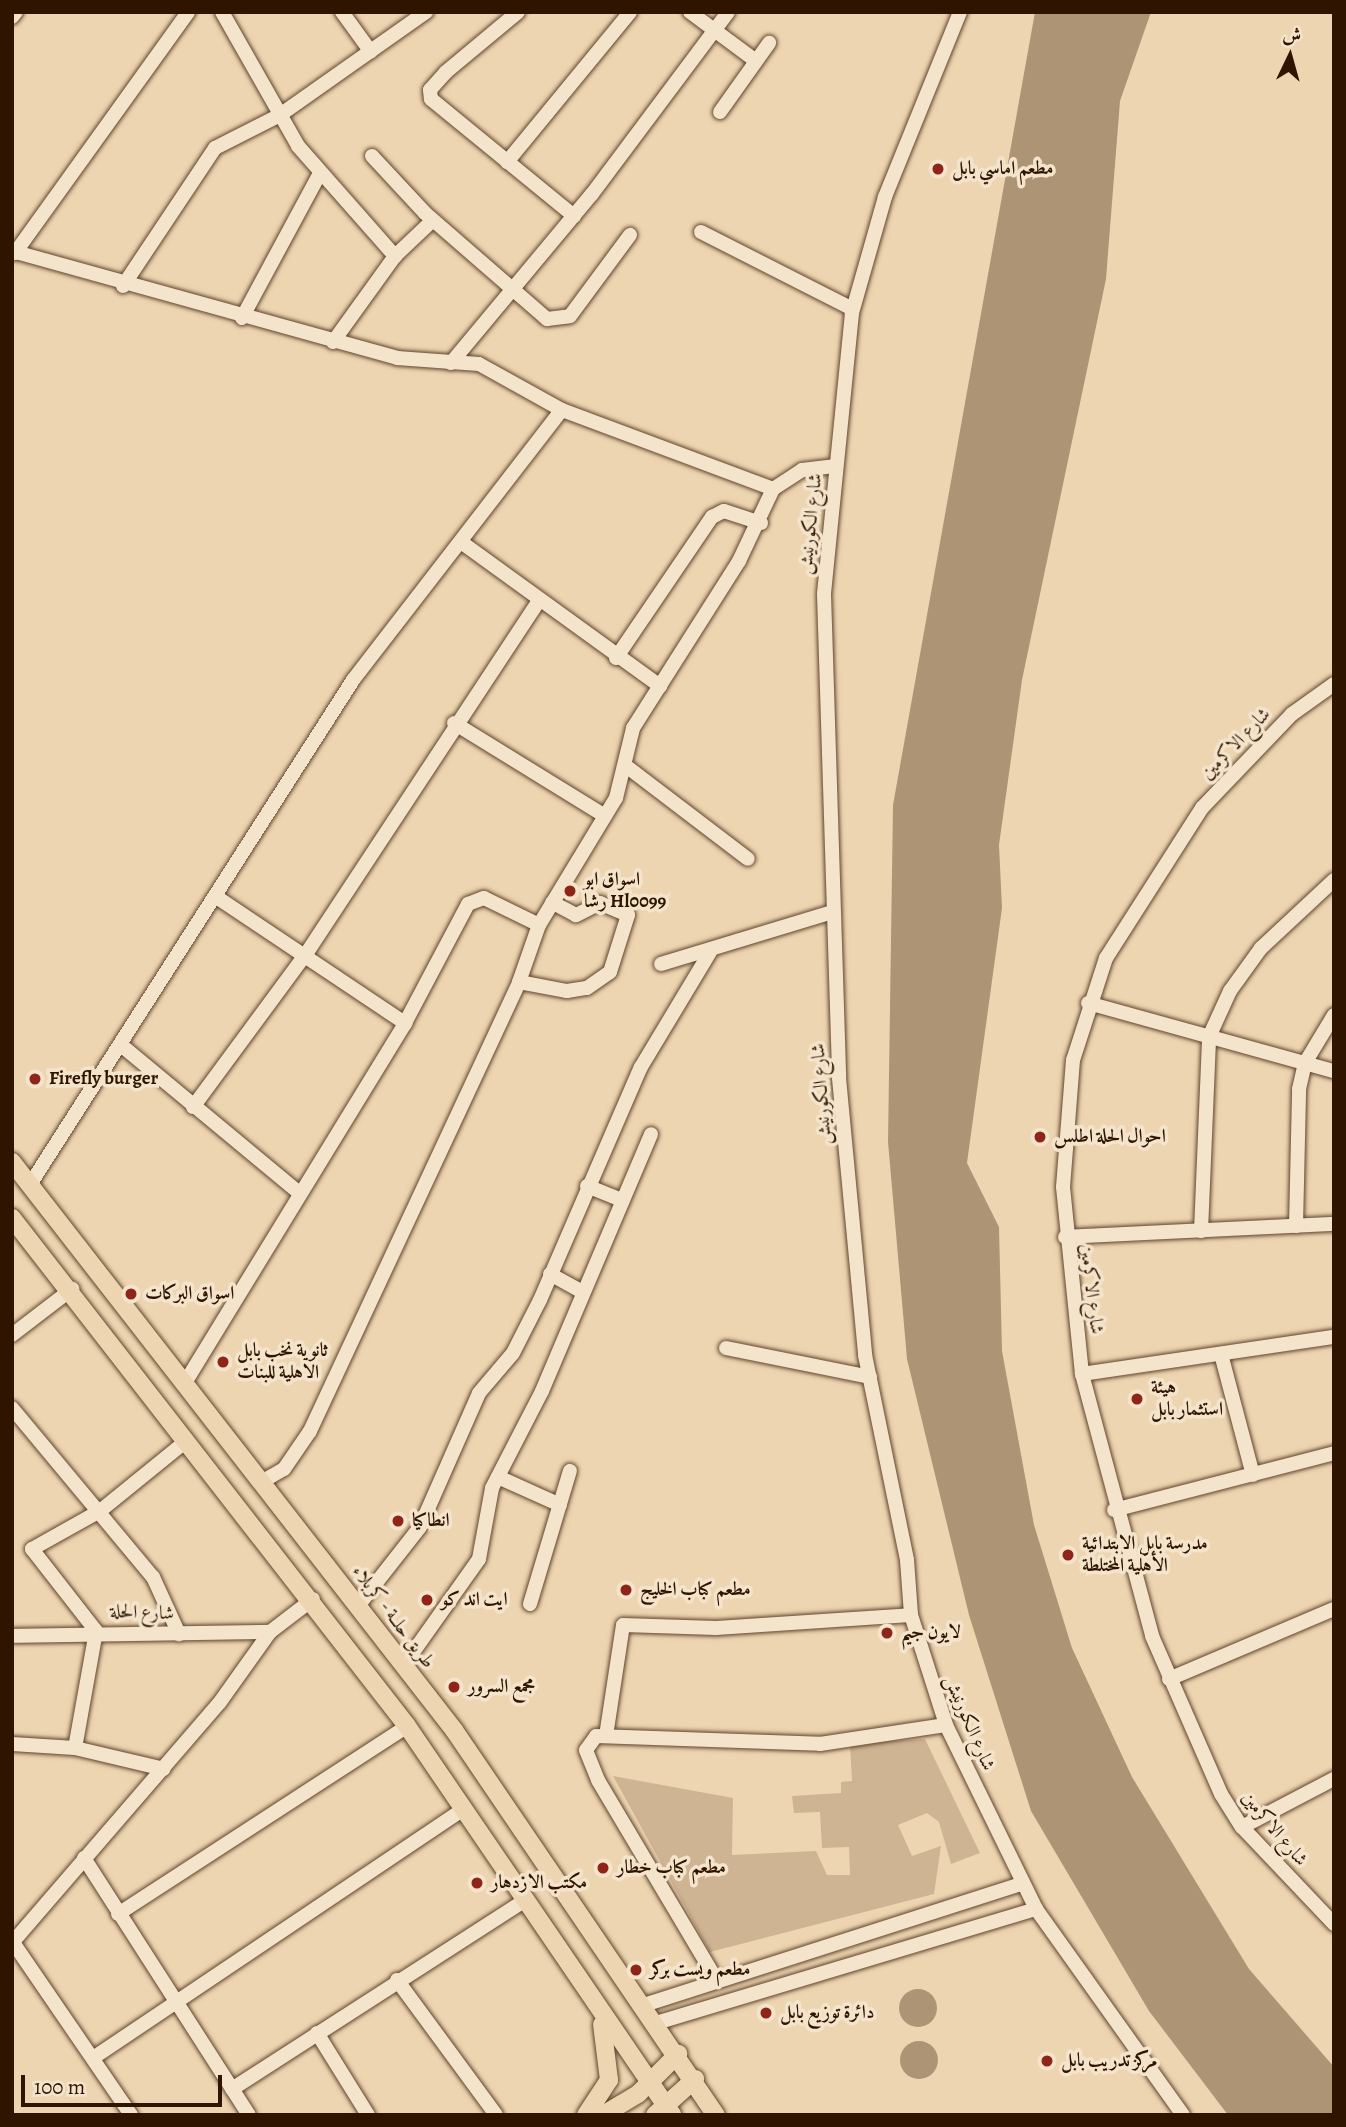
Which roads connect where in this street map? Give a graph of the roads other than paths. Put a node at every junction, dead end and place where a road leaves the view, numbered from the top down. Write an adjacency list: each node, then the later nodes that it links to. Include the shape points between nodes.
1 (16, 12): 11 (street)
2 (188, 12): 25 (street)
3 (222, 12): 17 (street)
4 (342, 12): 14 (street)
5 (426, 12): 14 (street)
6 (518, 12): 19 (street, via 430,90 431,99)
7 (631, 12): 19 (street)
8 (690, 12): 12 (street)
9 (728, 12): 12 (street)
10 (960, 12): 29 (street, شارع الكورنيش, via 885,197)
11 (12, 17)
12 (715, 32): 15 (street); 21 (street)
13 (769, 43): 15 (street)
14 (371, 52): 17 (street)
15 (756, 61): 16 (street)
16 (720, 112)
17 (280, 116): 20 (street); 27 (street, via 215,148)
18 (372, 156): 22 (street)
19 (507, 162): 21 (street)
20 (318, 175): 26 (street); 30 (street)
21 (574, 216): 28 (street)
22 (433, 220): 26 (street); 28 (street)
23 (701, 232): 29 (street)
24 (630, 235): 28 (street, via 570,316 557,322)
25 (14, 252): 27 (street)
26 (395, 256): 31 (street)
27 (123, 286): 30 (street)
28 (512, 289): 32 (street)
29 (853, 309): 34 (street, شارع الكورنيش)
30 (242, 317): 31 (street)
31 (333, 342): 32 (street)
32 (451, 363): 33 (street, via 503,372)
33 (562, 410): 35 (street); 37 (street)
34 (836, 466): 35 (street, via 802,470); 49 (street, شارع الكورنيش, via 824,594)
35 (773, 489): 36 (street)
36 (761, 523): 39 (street, via 724,511 712,517); 41 (street)
37 (461, 542): 38 (street); 47 (street, via 353,680)
38 (539, 600): 39 (street); 42 (street)
39 (616, 658): 41 (street)
40 (1334, 684): 55 (street, شارع الاكرمين, via 1292,714 1202,808 1132,913)
41 (660, 686): 43 (street, via 633,728)
42 (454, 723): 44 (street); 52 (street)
43 (626, 766): 44 (street); 45 (street)
44 (605, 816): 48 (street)
45 (748, 859)
46 (1334, 880): 58 (street, via 1261,948 1230,991)
47 (215, 896): 52 (street); 59 (street)
48 (552, 902): 50 (street); 54 (street, via 576,915 600,903 628,915 610,972 587,988 567,991)
49 (832, 912): 51 (street); 82 (street, شارع الكورنيش, via 839,1078)
50 (539, 925): 54 (street); 57 (street, via 474,898)
51 (710, 952): 53 (street); 66 (street, via 640,1067)
52 (306, 954): 57 (street); 62 (street)
53 (661, 964)
54 (519, 982): 90 (street, via 310,1431 284,1469)
55 (1088, 1003): 58 (street); 73 (street, شارع الاكرمين, via 1066,1102)
56 (1334, 1016): 60 (street)
57 (405, 1023): 67 (street)
58 (1209, 1037): 60 (street); 72 (street)
59 (121, 1045): 62 (street); 65 (street)
60 (1305, 1063): 61 (street); 71 (street)
61 (1334, 1071)
62 (193, 1107): 67 (street)
63 (651, 1134): 68 (street)
64 (12, 1162): 65 (main road, طريق حلــة - كربلاء)
65 (31, 1184): 83 (main road, طريق حلــة - كربلاء)
66 (587, 1186): 68 (street); 74 (street)
67 (298, 1192): 83 (street)
68 (622, 1200): 76 (street)
69 (12, 1218): 75 (main road)
70 (1334, 1224): 71 (street)
71 (1296, 1226): 72 (street)
72 (1201, 1230): 73 (street)
73 (1065, 1237): 81 (street, شارع الاكرمين)
74 (550, 1274): 76 (street); 96 (street, via 513,1353 479,1393 420,1527)
75 (72, 1289): 77 (street); 85 (main road)
76 (582, 1292): 89 (street)
77 (12, 1335)
78 (1334, 1337): 80 (street)
79 (726, 1348): 82 (street)
80 (1221, 1354): 81 (street); 88 (street)
81 (1082, 1374): 92 (street, شارع الاكرمين)
82 (870, 1377): 98 (street, شارع الكورنيش, via 907,1560)
83 (186, 1381): 90 (main road, طريق حلــة - كربلاء)
84 (12, 1408): 93 (street)
85 (185, 1443): 93 (street); 94 (main road)
86 (1334, 1453): 88 (street)
87 (569, 1471): 91 (street)
88 (1253, 1475): 92 (street)
89 (498, 1477): 91 (street); 103 (street, via 479,1559)
90 (263, 1481): 96 (main road, طريق حلــة - كربلاء)
91 (560, 1504): 95 (street)
92 (1114, 1510): 104 (street, شارع الاكرمين)
93 (100, 1511): 99 (street, via 32,1549); 102 (street, via 153,1577)
94 (313, 1599): 100 (street); 106 (main road)
95 (530, 1604)
96 (358, 1606): 103 (main road, طريق حلــة - كربلاء)
97 (1334, 1609): 104 (street)
98 (911, 1615): 105 (street, شارع الكورنيش); 107 (street, via 716,1628 623,1625)
99 (96, 1631): 101 (street, شارع الحلة); 102 (street, شارع الحلة); 109 (street)
100 (270, 1632): 102 (street, شارع الحلة); 110 (street, via 259,1656)
101 (15, 1633)
102 (179, 1634)
103 (404, 1665): 125 (main road, طريق حلــة - كربلاء)
104 (1169, 1679): 113 (street, شارع الاكرمين)
105 (946, 1725): 107 (street, via 820,1744); 115 (street, شارع الكورنيش)
106 (407, 1726): 112 (main road); 118 (street)
107 (606, 1736): 121 (street, via 596,1736 586,1750 590,1763)
108 (12, 1744): 109 (street)
109 (75, 1748): 110 (street)
110 (164, 1769): 114 (street)
111 (1334, 1779): 113 (street)
112 (464, 1809): 116 (main road); 124 (street)
113 (1242, 1827): 119 (street, شارع الاكرمين)
114 (84, 1858): 118 (street); 120 (street)
115 (1023, 1883): 117 (street, شارع الكورنيش); 121 (street)
116 (524, 1901): 122 (street); 126 (main road)
117 (1036, 1909): 127 (street); 142 (street, شارع الكورنيش)
118 (118, 1914): 124 (street)
119 (1334, 1924)
120 (12, 1942): 130 (street)
121 (716, 1979): 123 (street)
122 (397, 1980): 128 (street); 138 (street)
123 (661, 1999): 125 (street); 127 (street)
124 (175, 2000): 130 (street); 133 (street)
125 (644, 2006): 127 (main road, طريق حلــة - كربلاء)
126 (598, 2011): 132 (main road); 139 (main road, via 611,2068 605,2089)
127 (663, 2021): 129 (main road, طريق حلــة - كربلاء)
128 (317, 2033): 133 (street); 137 (street)
129 (678, 2054): 131 (main road, طريق حلــة - كربلاء); 132 (main road)
130 (93, 2057): 135 (street)
131 (695, 2079): 134 (main road); 141 (main road, طريق حلــة - كربلاء)
132 (649, 2084): 134 (main road); 140 (main road)
133 (232, 2089): 136 (street)
134 (665, 2112)
135 (131, 2115)
136 (249, 2115)
137 (368, 2115)
138 (496, 2115)
139 (586, 2115)
140 (603, 2115)
141 (716, 2115)
142 (1183, 2115)

